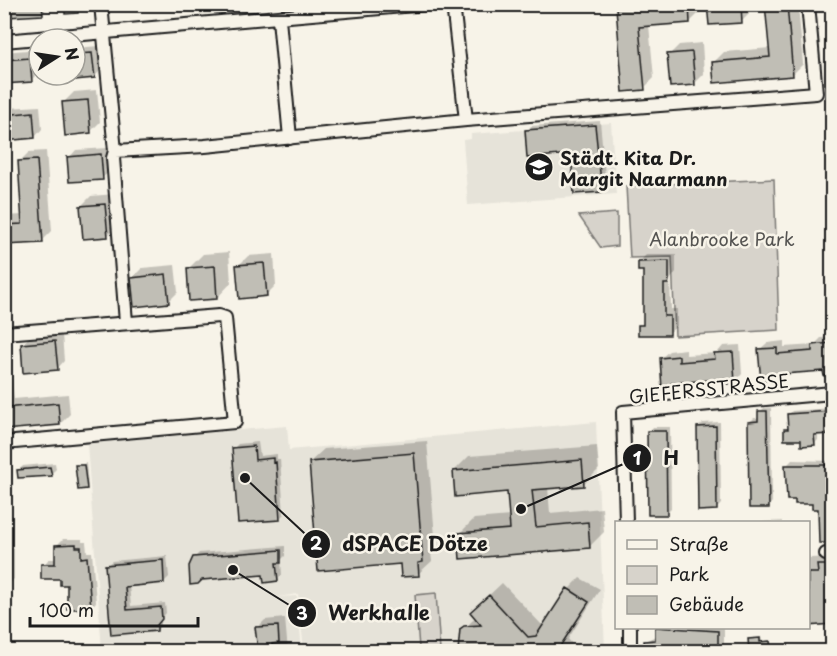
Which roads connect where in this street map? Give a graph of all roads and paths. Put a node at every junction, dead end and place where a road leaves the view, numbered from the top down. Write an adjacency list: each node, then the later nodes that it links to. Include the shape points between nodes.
1 (100, 4): 6 (street)
2 (426, 4): 5 (street)
3 (453, 4): 8 (street)
4 (808, 4): 8 (street, via 816,93)
5 (279, 19): 6 (street); 9 (street)
6 (104, 33): 7 (street); 10 (street)
7 (4, 41)
8 (466, 120): 9 (street)
9 (290, 138): 10 (street)
10 (116, 151): 11 (street, via 113,158)
11 (126, 322): 12 (street); 14 (street, via 225,318 235,422)
12 (4, 333)
13 (832, 393): 15 (street, GIEFERSSTRASSE, via 624,412)
14 (4, 443)
15 (626, 521)
16 (630, 629): 17 (street)
17 (630, 651)

